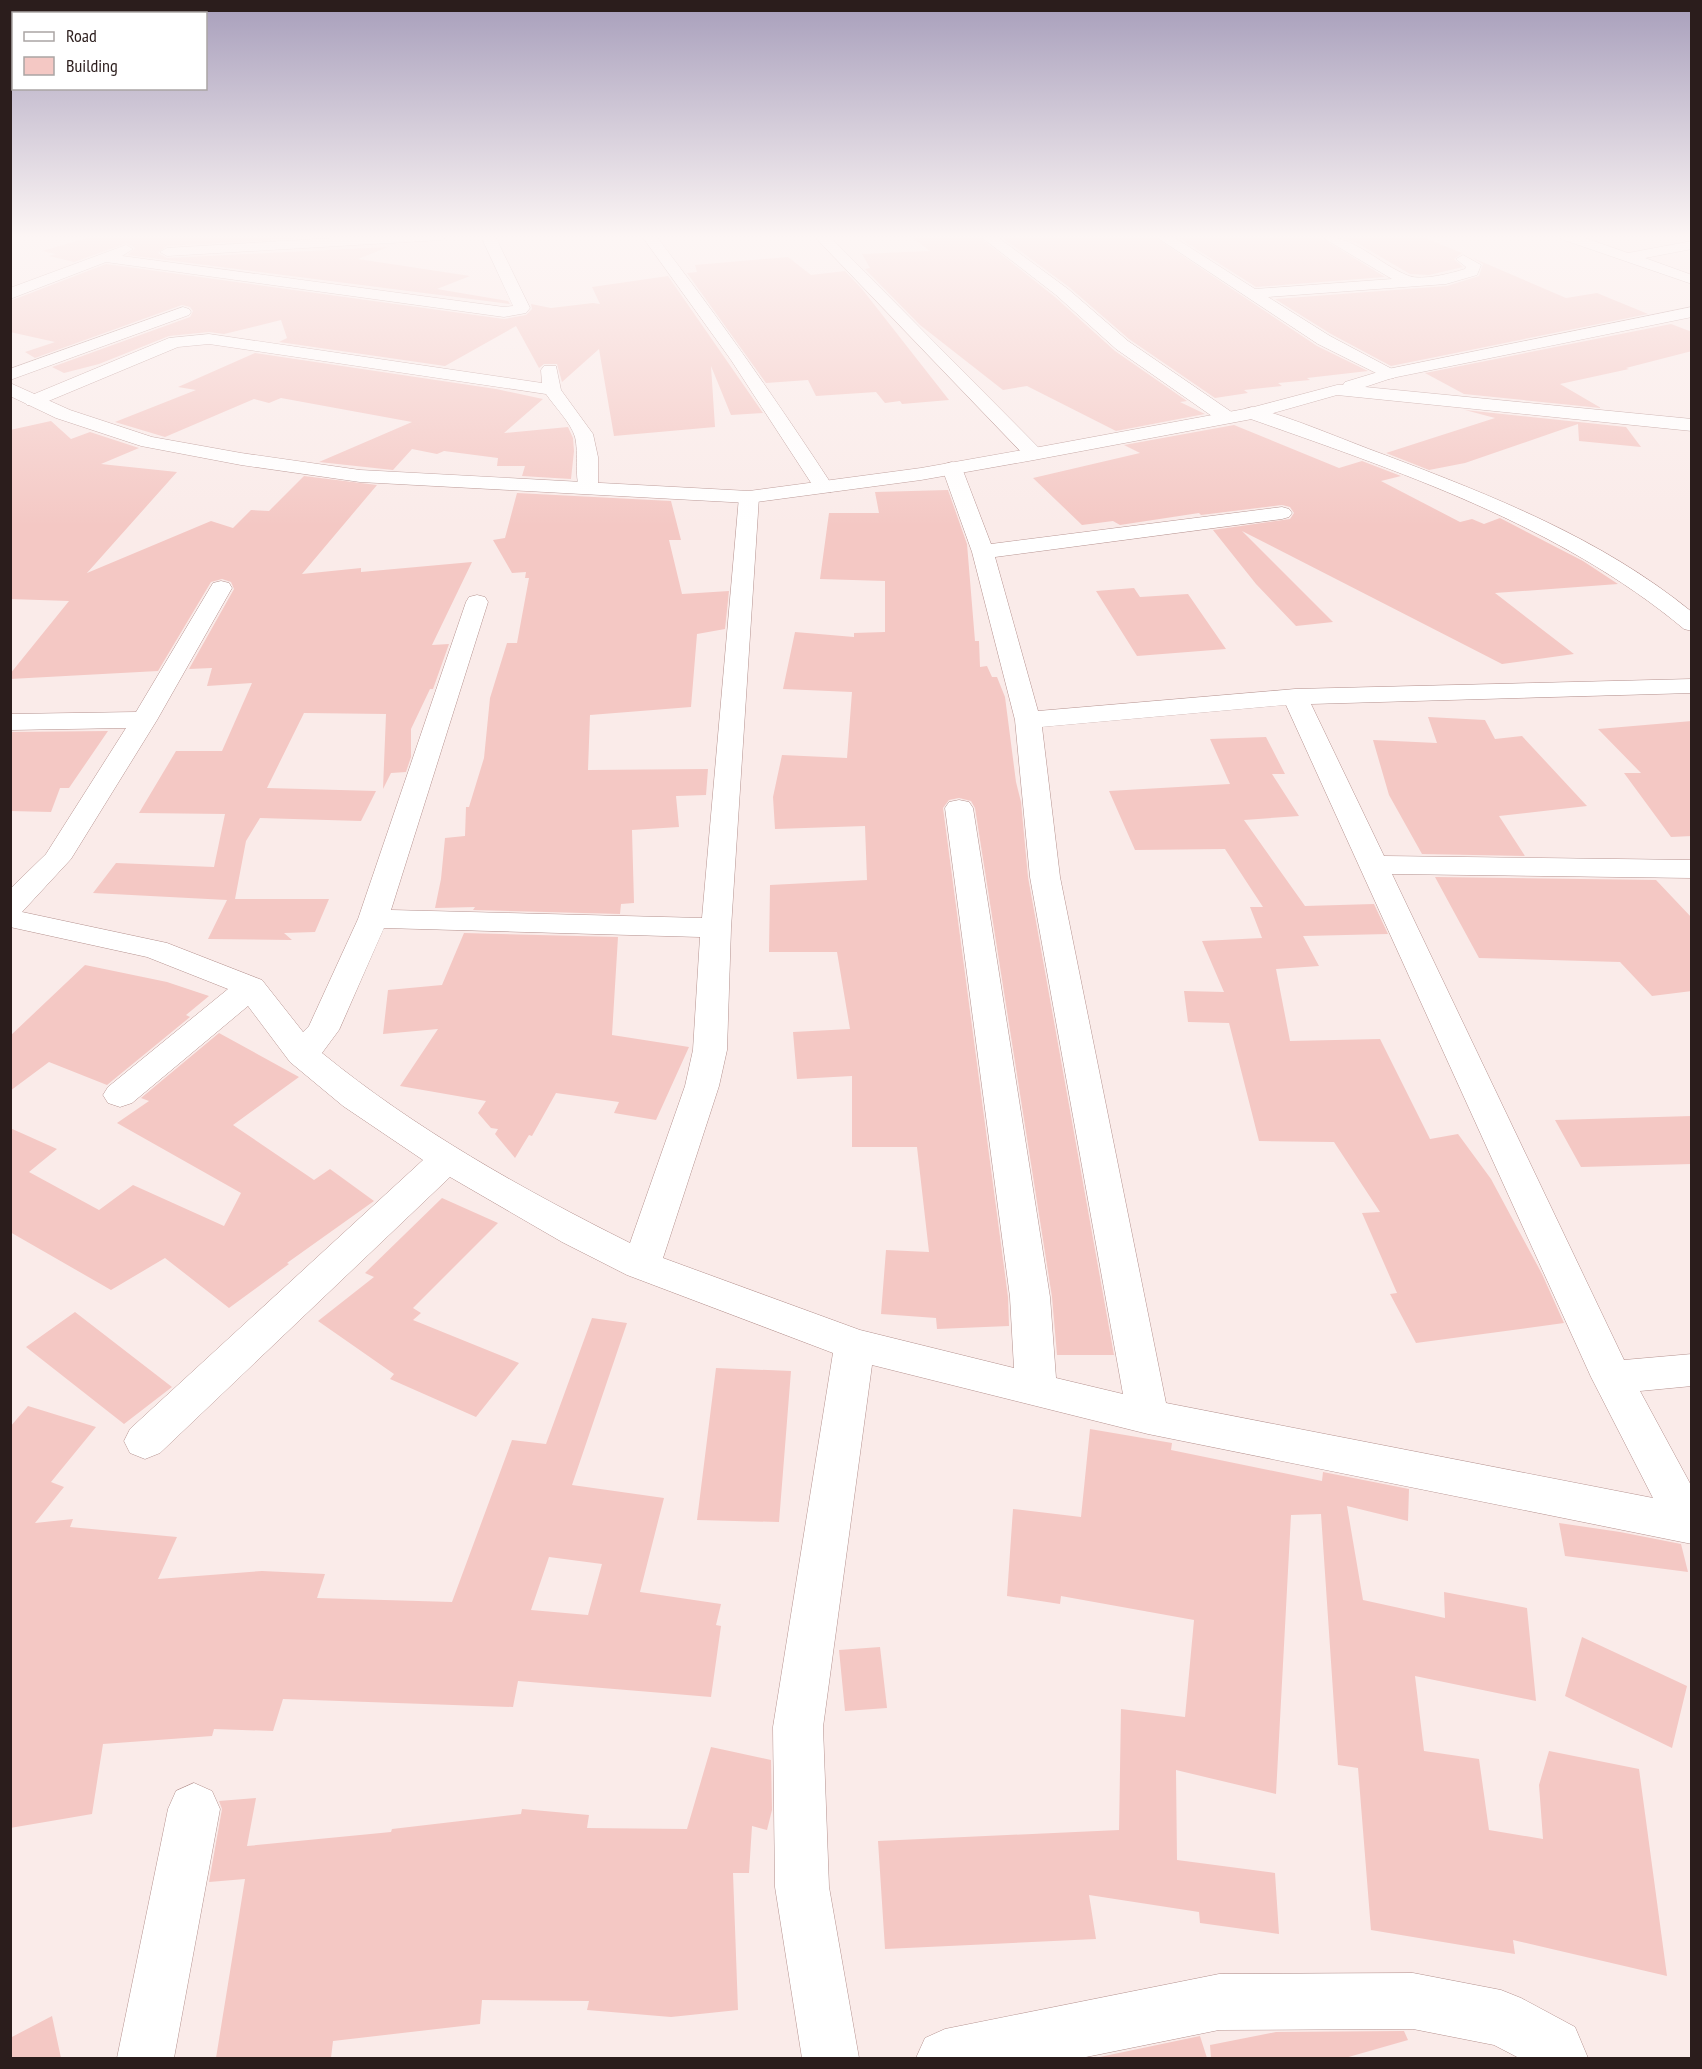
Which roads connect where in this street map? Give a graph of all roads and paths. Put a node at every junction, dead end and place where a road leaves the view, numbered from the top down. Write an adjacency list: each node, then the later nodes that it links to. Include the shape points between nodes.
1 (127, 333): 9 (street)
2 (722, 333): 22 (street)
3 (915, 333): 19 (street)
4 (1108, 333): 17 (street)
5 (1312, 333): 8 (street)
6 (1591, 333): 8 (street)
7 (550, 370): 11 (street)
8 (1388, 374): 12 (street)
9 (10, 375)
10 (10, 388): 14 (street)
11 (552, 390): 14 (street, via 191,339); 21 (street, via 584,434)
12 (1337, 390): 16 (street); 18 (street)
13 (10, 393): 15 (street, via 20,406)
14 (33, 401): 21 (street, via 148,441 241,459 360,476)
15 (15, 412)
16 (1252, 412): 17 (street); 28 (street, via 1486,502 1564,537 1662,597)
17 (1226, 417): 19 (street)
18 (1692, 425)
19 (1034, 454): 20 (street)
20 (952, 468): 22 (street); 25 (street)
21 (588, 488): 23 (street)
22 (824, 488): 23 (street)
23 (748, 497): 40 (street)
24 (1282, 513): 25 (street)
25 (982, 552): 32 (street)
26 (221, 588): 31 (street)
27 (477, 602): 39 (street)
28 (1692, 624)
29 (1692, 686): 30 (street)
30 (1294, 697): 32 (street); 35 (street)
31 (144, 720): 33 (street); 37 (street, via 57,859)
32 (1028, 720): 50 (street, via 1045,877)
33 (10, 722)
34 (959, 808): 49 (street, via 1030,1297)
35 (1372, 865): 36 (street); 48 (street)
36 (1691, 869)
37 (10, 907)
38 (10, 918): 41 (street, via 156,950)
39 (373, 919): 40 (street); 42 (street, via 322,1030)
40 (716, 928): 45 (street, via 710,1050 702,1086)
41 (251, 987): 42 (street); 43 (street)
42 (302, 1054): 44 (street, via 355,1098)
43 (120, 1095)
44 (447, 1159): 45 (street); 51 (street)
45 (641, 1265): 46 (street)
46 (855, 1345): 49 (street); 55 (street, via 798,1727 802,1887)
47 (1692, 1370): 48 (street)
48 (1612, 1377): 52 (street)
49 (1036, 1389): 50 (street)
50 (1148, 1417): 52 (street)
51 (146, 1441)
52 (1690, 1525)
53 (194, 1809): 54 (street)
54 (145, 2058)
55 (830, 2058)
56 (945, 2058): 57 (street, via 1220,2002 1401,2001 1501,2018 1555,2047)
57 (1560, 2058)

